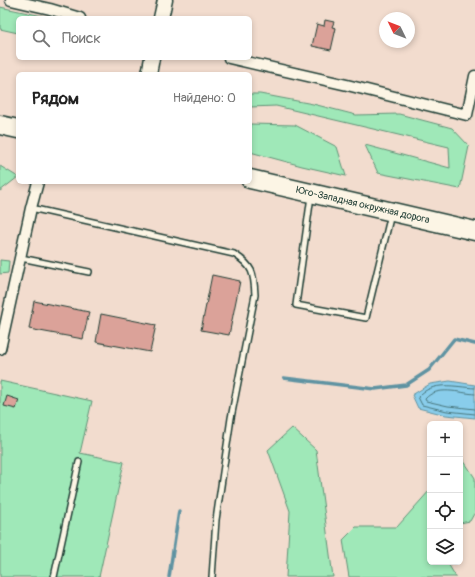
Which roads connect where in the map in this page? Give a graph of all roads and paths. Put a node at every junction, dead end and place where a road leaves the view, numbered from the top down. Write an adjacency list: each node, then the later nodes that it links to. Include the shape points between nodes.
1 (11, 0): 3 (street)
2 (165, 0): 4 (street)
3 (73, 16)
4 (161, 16)
5 (152, 60): 7 (street)
6 (238, 60): 8 (street, via 467,115)
7 (149, 72)
8 (475, 76)
9 (0, 125): 10 (highway)
10 (16, 129)
11 (252, 179): 13 (highway, Юго-Западная окружная дорога)
12 (37, 184): 14 (street)
13 (312, 193): 15 (highway, Юго-Западная окружная дорога); 15 (lane, via 296,305 366,318)
14 (31, 208): 17 (street); 22 (lane, via 234,254 246,261 254,276 255,294 231,418 216,520)
15 (392, 211): 16 (highway, Юго-Западная окружная дорога)
16 (475, 231)
17 (21, 258): 18 (lane); 19 (street)
18 (90, 272)
19 (0, 349)
20 (79, 462): 21 (lane)
21 (54, 577)
22 (212, 577)

